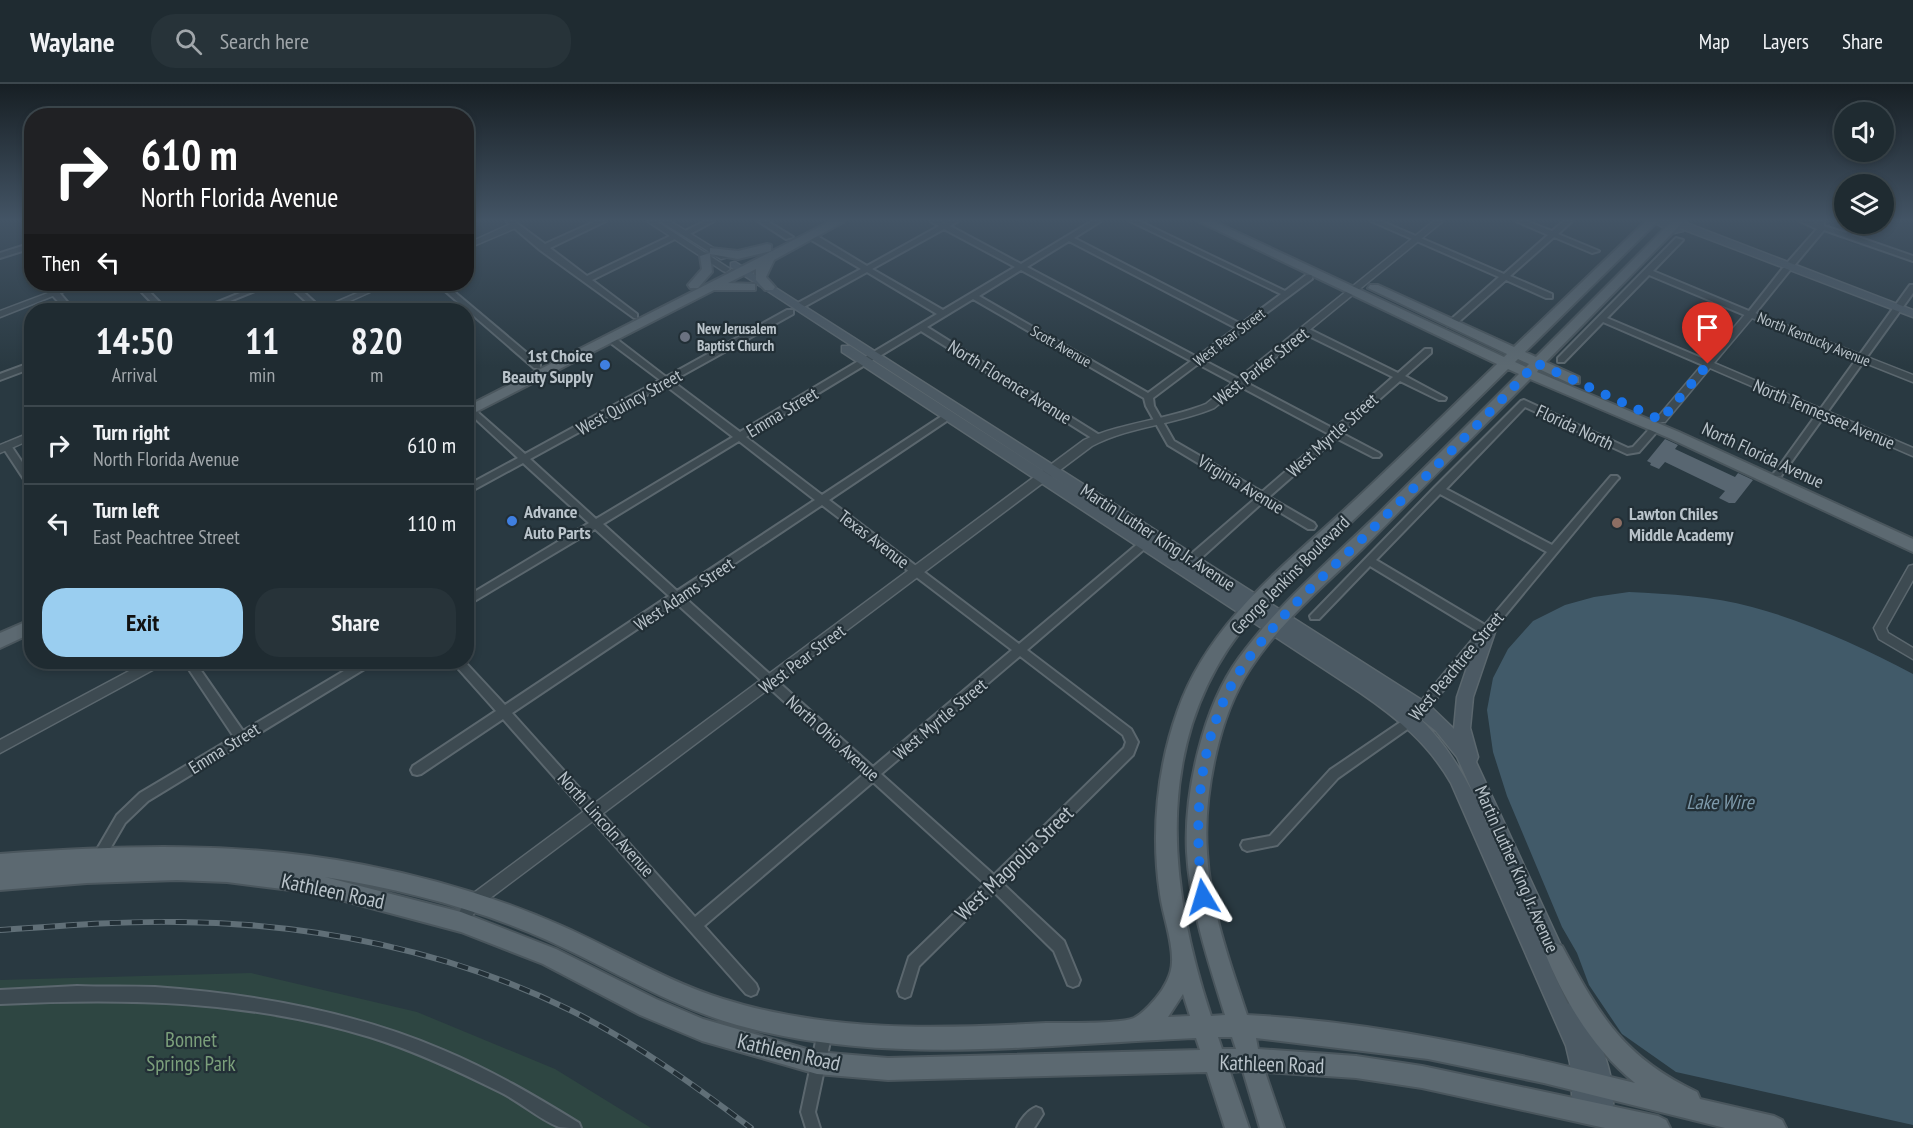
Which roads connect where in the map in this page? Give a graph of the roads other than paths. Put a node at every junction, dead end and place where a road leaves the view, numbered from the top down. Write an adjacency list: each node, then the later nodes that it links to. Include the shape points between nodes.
1 (572, 270): 25 (street)
2 (607, 270): 25 (street)
3 (708, 270): 26 (main road)
4 (734, 270): 26 (main road); 27 (main road, Martin Luther King Jr. Avenue); 30 (main road, Martin Luther King Jr. Avenue)
5 (762, 270): 30 (main road, via 760,277)
6 (864, 270): 50 (street, West Quincy Street)
7 (870, 270): 53 (street)
8 (1016, 270): 39 (street, Emma Street)
9 (1026, 270): 67 (street)
10 (1130, 270): 60 (street)
11 (1235, 270): 38 (street)
12 (1318, 270): 28 (main road, North Florida Avenue)
13 (1324, 270): 28 (main road, North Florida Avenue)
14 (1378, 270): 28 (street, West Parker Street)
15 (1488, 270): 24 (street)
16 (1513, 270): 24 (street)
17 (1602, 270): 65 (main road, George Jenkins Boulevard)
18 (1628, 270): 72 (main road, George Jenkins Boulevard)
19 (1650, 270): 22 (street)
20 (1786, 270): 54 (street)
21 (1795, 270): 49 (main road)
22 (1648, 272): 54 (street, North Kentucky Avenue); 57 (street)
23 (1309, 277): 38 (street, West Pear Street)
24 (1505, 277): 40 (street); 58 (street)
25 (586, 280): 56 (street)
26 (701, 287): 27 (main road); 56 (main road); 62 (main road)
27 (751, 287): 50 (main road, Martin Luther King Jr. Avenue)
28 (1358, 287): 58 (main road, North Florida Avenue); 61 (street, West Parker Street); 65 (main road, North Florida Avenue)
29 (1913, 287): 49 (street)
30 (769, 288): 50 (main road, Martin Luther King Jr. Avenue)
31 (60, 291): 37 (street)
32 (146, 291): 43 (street)
33 (250, 291): 44 (street)
34 (299, 291): 45 (street)
35 (367, 291): 46 (street)
36 (449, 291): 47 (street)
37 (55, 293): 41 (street); 42 (street)
38 (1286, 294): 60 (street, West Pear Street)
39 (973, 296): 53 (street, Emma Street); 79 (street, Scott Avenue)
40 (1549, 296)
41 (29, 303)
42 (64, 303)
43 (157, 303)
44 (220, 303)
45 (313, 303)
46 (338, 303)
47 (463, 303)
48 (24, 305): 52 (street)
49 (1898, 308): 55 (main road); 66 (street)
50 (795, 309): 64 (main road, Martin Luther King Jr. Avenue); 76 (street, West Quincy Street)
51 (474, 312): 70 (street)
52 (0, 314)
53 (943, 314): 59 (street, Emma Street)
54 (1750, 314): 66 (street, North Kentucky Avenue); 69 (street)
55 (1913, 314)
56 (634, 316): 70 (main road)
57 (1602, 319): 68 (street); 69 (street, North Tennessee Avenue)
58 (1451, 324): 65 (main road, North Florida Avenue)
59 (921, 327): 64 (street, Emma Street); 90 (street, North Florence Avenue)
60 (1241, 327): 67 (street, West Pear Street)
61 (1306, 331): 73 (street); 77 (street, West Parker Street)
62 (611, 339): 76 (street, Texas Avenue); 78 (main road)
63 (1428, 351): 73 (street, West Myrtle Street)
64 (870, 358): 85 (main road, Martin Luther King Jr. Avenue); 89 (street, Emma Street); 97 (main road, Martin Luther King Jr. Avenue)
65 (1509, 358): 72 (main road, North Florida Avenue); 117 (main road, George Jenkins Boulevard)
66 (1862, 359): 75 (street, North Kentucky Avenue); 83 (street)
67 (1198, 360): 77 (street); 79 (street, West Pear Street)
68 (1561, 360)
69 (1708, 364): 83 (street, North Tennessee Avenue); 87 (street)
70 (537, 366): 78 (main road, via 537,372); 81 (main road)
71 (24, 367): 74 (street)
72 (1532, 367): 87 (main road, North Florida Avenue); 119 (main road, George Jenkins Boulevard)
73 (1398, 376): 80 (street); 88 (street, West Myrtle Street)
74 (0, 377)
75 (1913, 380)
76 (666, 381): 89 (street, Texas Avenue); 96 (street, West Quincy Street)
77 (1242, 382): 86 (street, West Parker Street, via 1202,410); 88 (street)
78 (521, 386): 82 (main road)
79 (1148, 397): 86 (street)
80 (1442, 398)
81 (474, 405)
82 (474, 406)
83 (1821, 413): 93 (street, North Tennessee Avenue); 98 (street)
84 (474, 414): 96 (street, North Ohio Avenue)
85 (948, 416): 97 (main road, Martin Luther King Jr. Avenue); 104 (street, West Adams Street)
86 (1159, 421): 90 (street, West Pear Street, via 1137,424); 103 (street, Virginia Avenue, via 1171,443)
87 (1659, 424): 94 (main road, North Florida Avenue); 98 (main road, North Florida Avenue); 102 (street, Florida North, via 1636,450 1627,451 1524,403)
88 (1335, 433): 95 (street); 103 (street, West Myrtle Street)
89 (740, 438): 104 (street, Texas Avenue); 105 (street, Emma Street)
90 (1098, 438): 97 (street, West Pear Street)
91 (24, 439): 92 (street)
92 (3, 448): 99 (street)
93 (1913, 452)
94 (1716, 454): 98 (main road); 109 (main road, North Florida Avenue)
95 (1376, 455)
96 (525, 459): 101 (street, West Quincy Street); 105 (street, North Ohio Avenue)
97 (1049, 473): 108 (main road, Martin Luther King Jr. Avenue); 114 (street, West Pear Street)
98 (1778, 474): 107 (main road, North Florida Avenue)
99 (24, 475)
100 (1614, 478): 110 (street, West Peachtree Street)
101 (474, 487)
102 (1438, 489): 110 (street); 111 (street)
103 (1263, 497): 106 (street, Virginia Avenue); 112 (street, West Myrtle Street)
104 (823, 501): 114 (street, Texas Avenue); 116 (street, West Adams Street)
105 (596, 524): 115 (street, Emma Street); 116 (street, North Ohio Avenue)
106 (1311, 526)
107 (1913, 536)
108 (1150, 539): 112 (main road, Martin Luther King Jr. Avenue); 124 (street, West Myrtle Street)
109 (1913, 546)
110 (1552, 550): 121 (street, West Peachtree Street)
111 (1369, 561): 118 (street); 121 (street)
112 (1188, 563): 117 (main road, Martin Luther King Jr. Avenue)
113 (1913, 569): 126 (street, via 1880,628 1883,636)
114 (917, 572): 124 (street, Texas Avenue); 131 (street, West Pear Street)
115 (474, 598)
116 (678, 598): 131 (street, North Ohio Avenue); 132 (street, West Adams Street)
117 (1253, 607): 119 (main road, Martin Luther King Jr. Avenue); 150 (main road, George Jenkins Boulevard, via 1200,679 1186,709 1170,770 1166,850 1174,922)
118 (1315, 616)
119 (1277, 622): 133 (main road, Martin Luther King Jr. Avenue); 155 (main road, George Jenkins Boulevard, via 1244,664 1217,718 1197,817 1203,897)
120 (24, 629): 122 (main road)
121 (1487, 632): 133 (street, West Peachtree Street); 139 (main road, via 1465,697 1462,728)
122 (0, 641)
123 (24, 641): 125 (main road)
124 (1021, 650): 135 (street, Texas Avenue, via 1127,732); 138 (street, West Myrtle Street)
125 (0, 653)
126 (1913, 654)
127 (143, 669): 136 (street)
128 (194, 669): 134 (street)
129 (355, 669): 134 (street, Emma Street)
130 (465, 669): 132 (street, North Lincoln Avenue)
131 (770, 682): 138 (street, North Ohio Avenue); 140 (street, West Pear Street)
132 (505, 712): 137 (street, West Adams Street); 140 (street, North Lincoln Avenue)
133 (1417, 714): 139 (main road, Martin Luther King Jr. Avenue, via 1442,726 1463,752); 141 (street, West Peachtree Street, via 1334,774 1273,841); 162 (main road, Martin Luther King Jr. Avenue, via 1458,779)
134 (241, 738): 142 (street, Emma Street, via 127,811)
135 (1132, 742): 145 (street, West Magnolia Street, via 1130,751)
136 (0, 747)
137 (417, 770)
138 (874, 775): 145 (street, North Ohio Avenue); 148 (street, West Myrtle Street)
139 (1476, 777): 149 (main road, Martin Luther King Jr. Avenue)
140 (595, 812): 146 (street, West Pear Street); 148 (street, North Lincoln Avenue)
141 (1247, 845)
142 (100, 855): 143 (main road, Kathleen Road); 146 (main road, Kathleen Road, via 186,854 290,862 402,882)
143 (0, 863)
144 (0, 881): 147 (main road, Kathleen Road, via 98,873 227,873 315,884)
145 (993, 883): 151 (street, North Ohio Avenue, via 1059,946); 153 (street, West Magnolia Street, via 914,962)
146 (472, 903): 147 (street, West Pear Street); 158 (main road, Kathleen Road, via 560,935 699,1002 749,1018)
147 (461, 921): 161 (main road, Kathleen Road, via 549,956 702,1030)
148 (695, 925): 152 (street, North Lincoln Avenue)
149 (1555, 953): 162 (main road, Martin Luther King Jr. Avenue, via 1600,1068); 165 (main road, via 1587,1014 1628,1064 1669,1092)
150 (1184, 963): 156 (main road, George Jenkins Boulevard); 157 (main road, via 1169,1002)
151 (1073, 980)
152 (751, 989)
153 (905, 991)
154 (0, 998): 166 (street, via 76,993 167,994 260,1003 297,1011 372,1030 445,1056 522,1094)
155 (1239, 1026): 156 (main road, Kathleen Road); 159 (main road, George Jenkins Boulevard); 162 (main road, Kathleen Road, via 1381,1038 1518,1064)
156 (1207, 1029): 157 (main road, Kathleen Road); 160 (main road, George Jenkins Boulevard)
157 (1134, 1031): 158 (main road, Kathleen Road, via 950,1038 884,1038)
158 (825, 1032): 161 (street)
159 (1250, 1060): 160 (main road, Kathleen Road); 163 (main road, Kathleen Road, via 1356,1067 1422,1077); 170 (main road, George Jenkins Boulevard)
160 (1216, 1062): 161 (main road, Kathleen Road, via 888,1069); 169 (main road, George Jenkins Boulevard)
161 (817, 1063): 167 (street, via 808,1112)
162 (1591, 1084): 163 (main road, Martin Luther King Jr. Avenue); 165 (main road, Kathleen Road)
163 (1593, 1113): 171 (main road, Kathleen Road)
164 (1036, 1114): 168 (street)
165 (1740, 1120): 172 (main road)
166 (574, 1128)
167 (813, 1128)
168 (1024, 1128)
169 (1237, 1128)
170 (1272, 1128)
171 (1658, 1128)
172 (1774, 1128)

